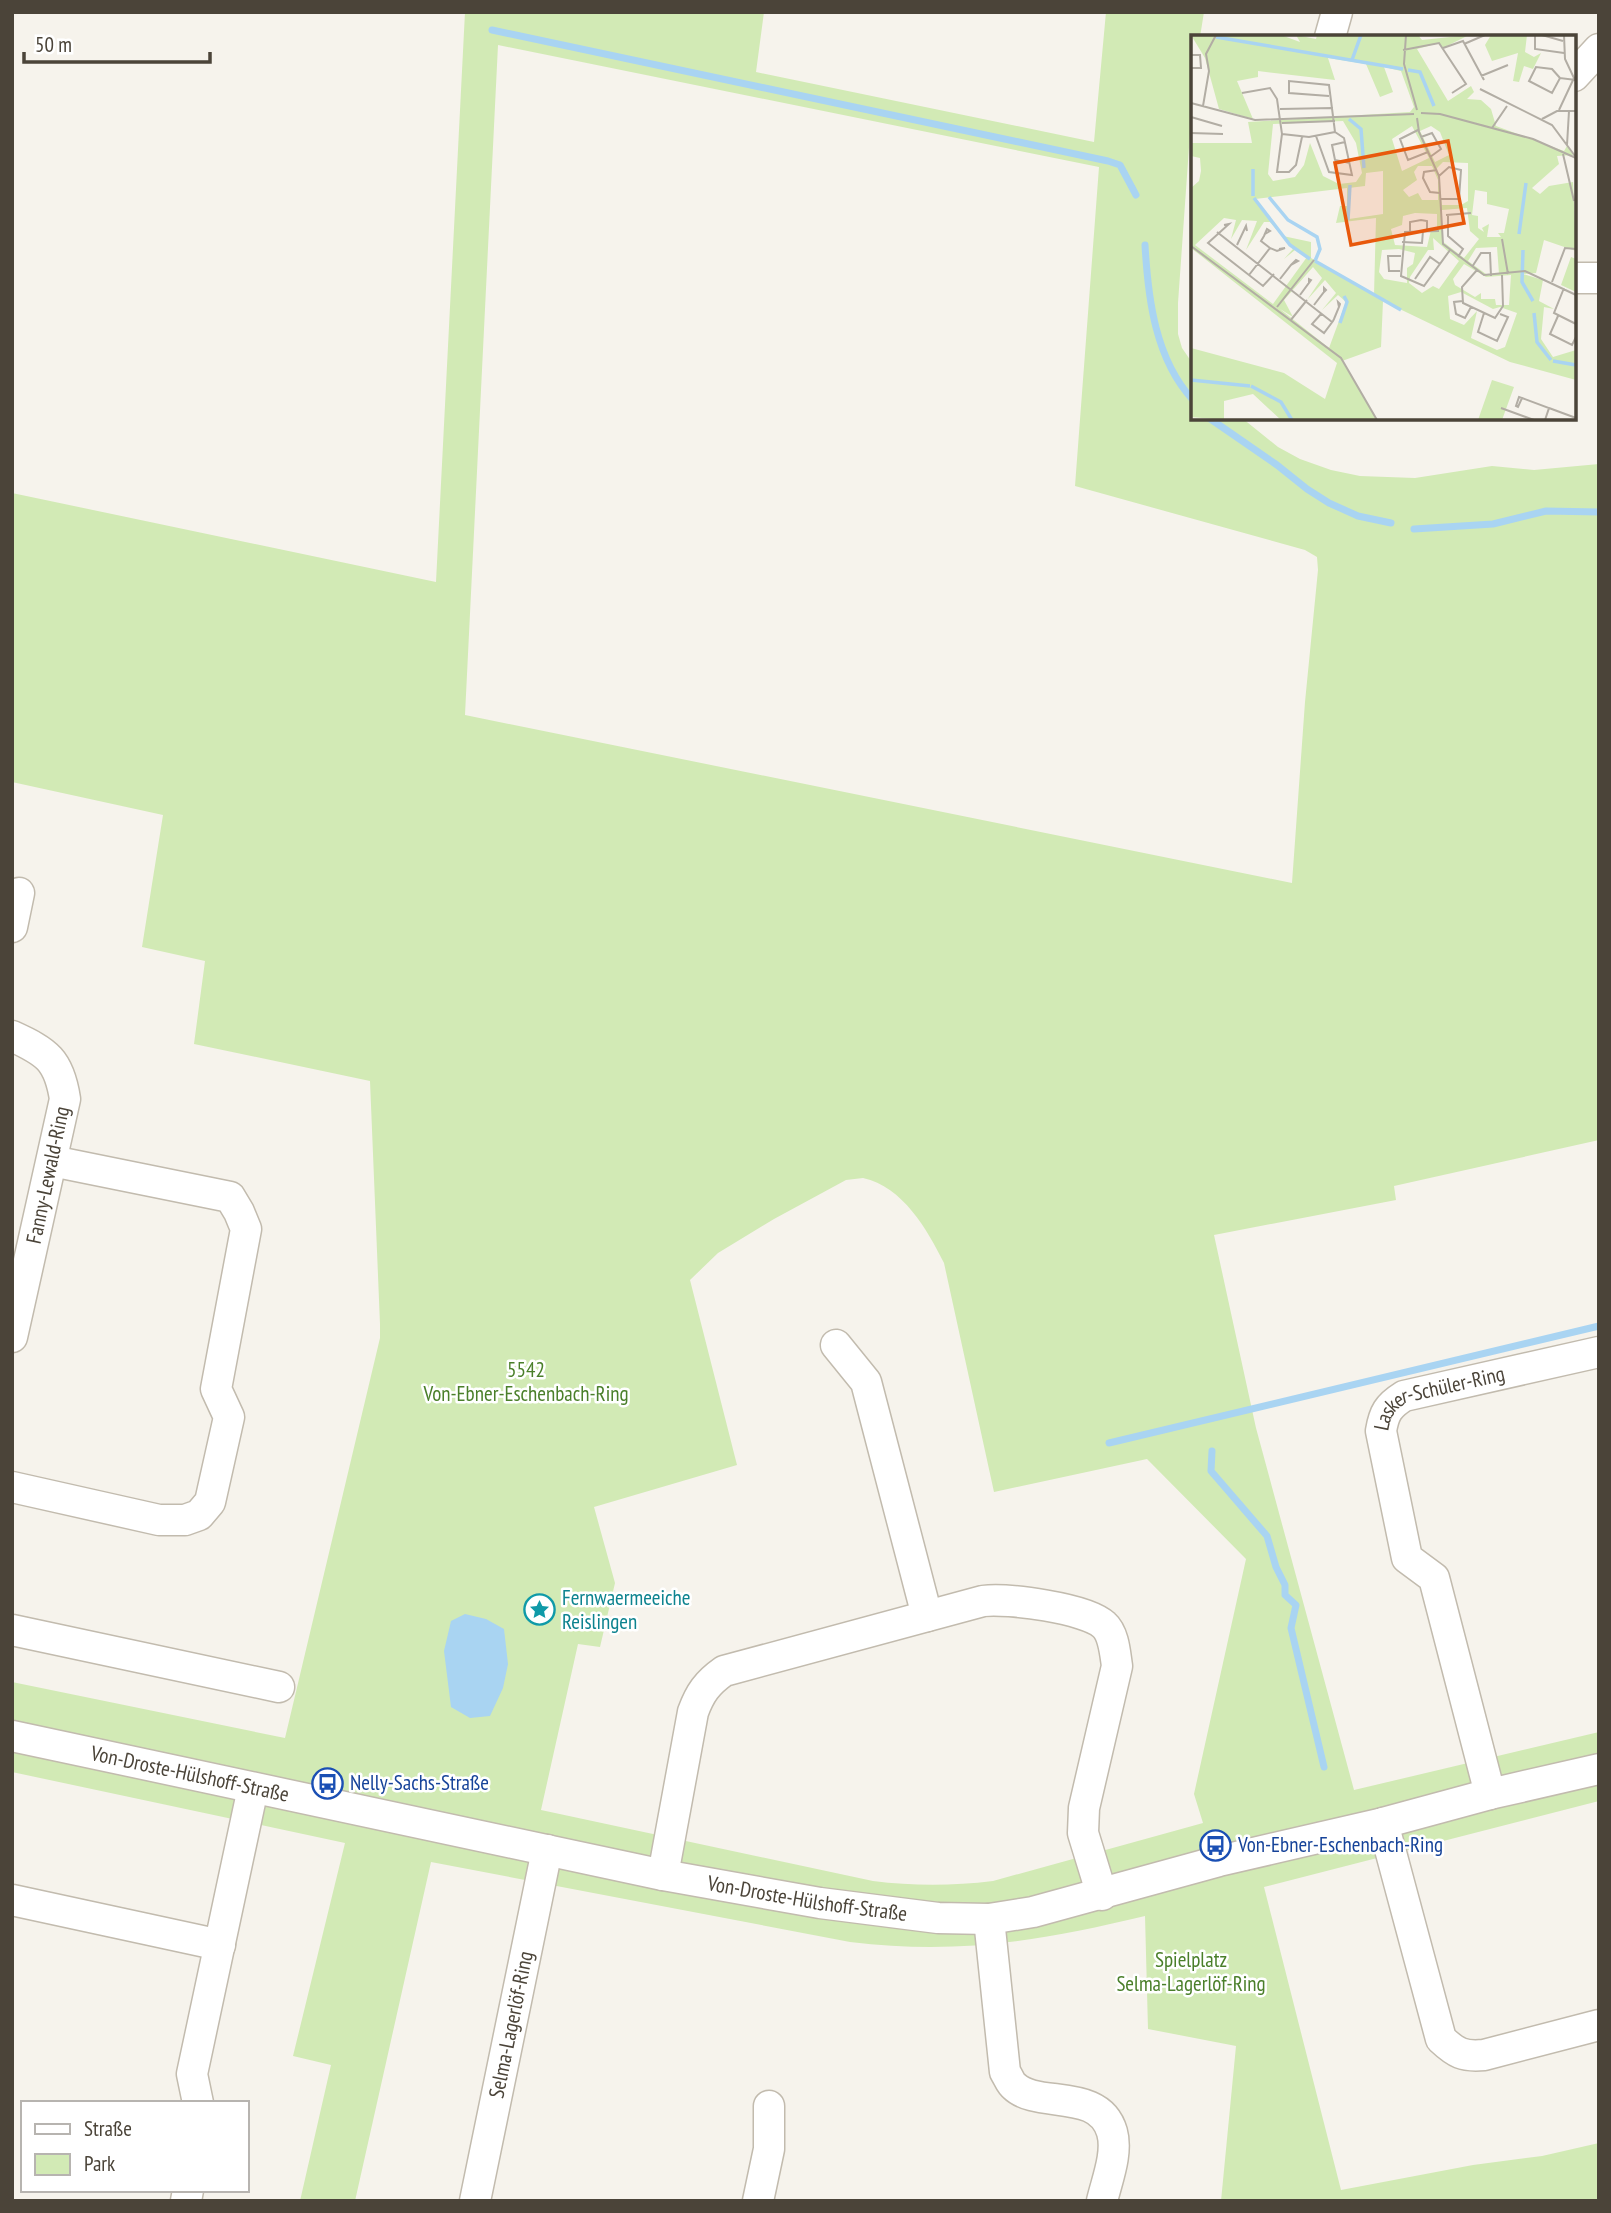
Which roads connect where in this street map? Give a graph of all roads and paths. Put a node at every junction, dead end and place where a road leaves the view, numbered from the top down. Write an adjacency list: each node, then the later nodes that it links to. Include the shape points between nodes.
1 (1337, 12): 2 (street)
2 (1331, 35)
3 (1599, 49): 4 (street)
4 (1576, 73)
5 (1576, 278): 6 (street)
6 (1599, 278)
7 (19, 893): 8 (street)
8 (12, 927)
9 (12, 1036): 10 (street, Fanny-Lewald-Ring, via 37,1047 62,1077 65,1099)
10 (52, 1161): 11 (street, Fanny-Lewald-Ring); 14 (street, via 230,1197 246,1228 216,1390 229,1417 209,1502 199,1515 185,1520 159,1520)
11 (12, 1337)
12 (836, 1345): 15 (street, via 866,1382)
13 (1599, 1352): 21 (street, Lasker-Schüler-Ring, via 1404,1396 1384,1415 1381,1431 1407,1559 1434,1578)
14 (12, 1486)
15 (927, 1616): 24 (street, via 724,1671 711,1680 700,1692 693,1712); 25 (street, via 1002,1599 1085,1616 1105,1625 1117,1666 1084,1808 1083,1833)
16 (12, 1630): 17 (street)
17 (279, 1686)
18 (12, 1735): 20 (street, Von-Droste-Hülshoff-Straße)
19 (1599, 1769): 21 (street, Von-Droste-Hülshoff-Straße)
20 (253, 1788): 23 (street, Von-Droste-Hülshoff-Straße); 28 (street)
21 (1490, 1794): 22 (street, Von-Droste-Hülshoff-Straße)
22 (1384, 1823): 25 (street, Von-Droste-Hülshoff-Straße, via 1205,1864); 29 (street, via 1441,2039 1467,2056 1484,2055)
23 (547, 1850): 24 (street, Von-Droste-Hülshoff-Straße); 32 (street, Selma-Lagerlöf-Ring)
24 (663, 1875): 27 (street, Von-Droste-Hülshoff-Straße, via 820,1903 938,1918)
25 (1102, 1895): 27 (street, Von-Droste-Hülshoff-Straße)
26 (12, 1900): 28 (street)
27 (989, 1919): 34 (street, via 1005,2072 1014,2087 1090,2105 1104,2116 1112,2132 1112,2157)
28 (220, 1945): 30 (street, via 192,2074)
29 (1599, 2025)
30 (198, 2101)
31 (769, 2106): 33 (street, via 769,2150)
32 (475, 2201)
33 (758, 2201)
34 (1102, 2201)

